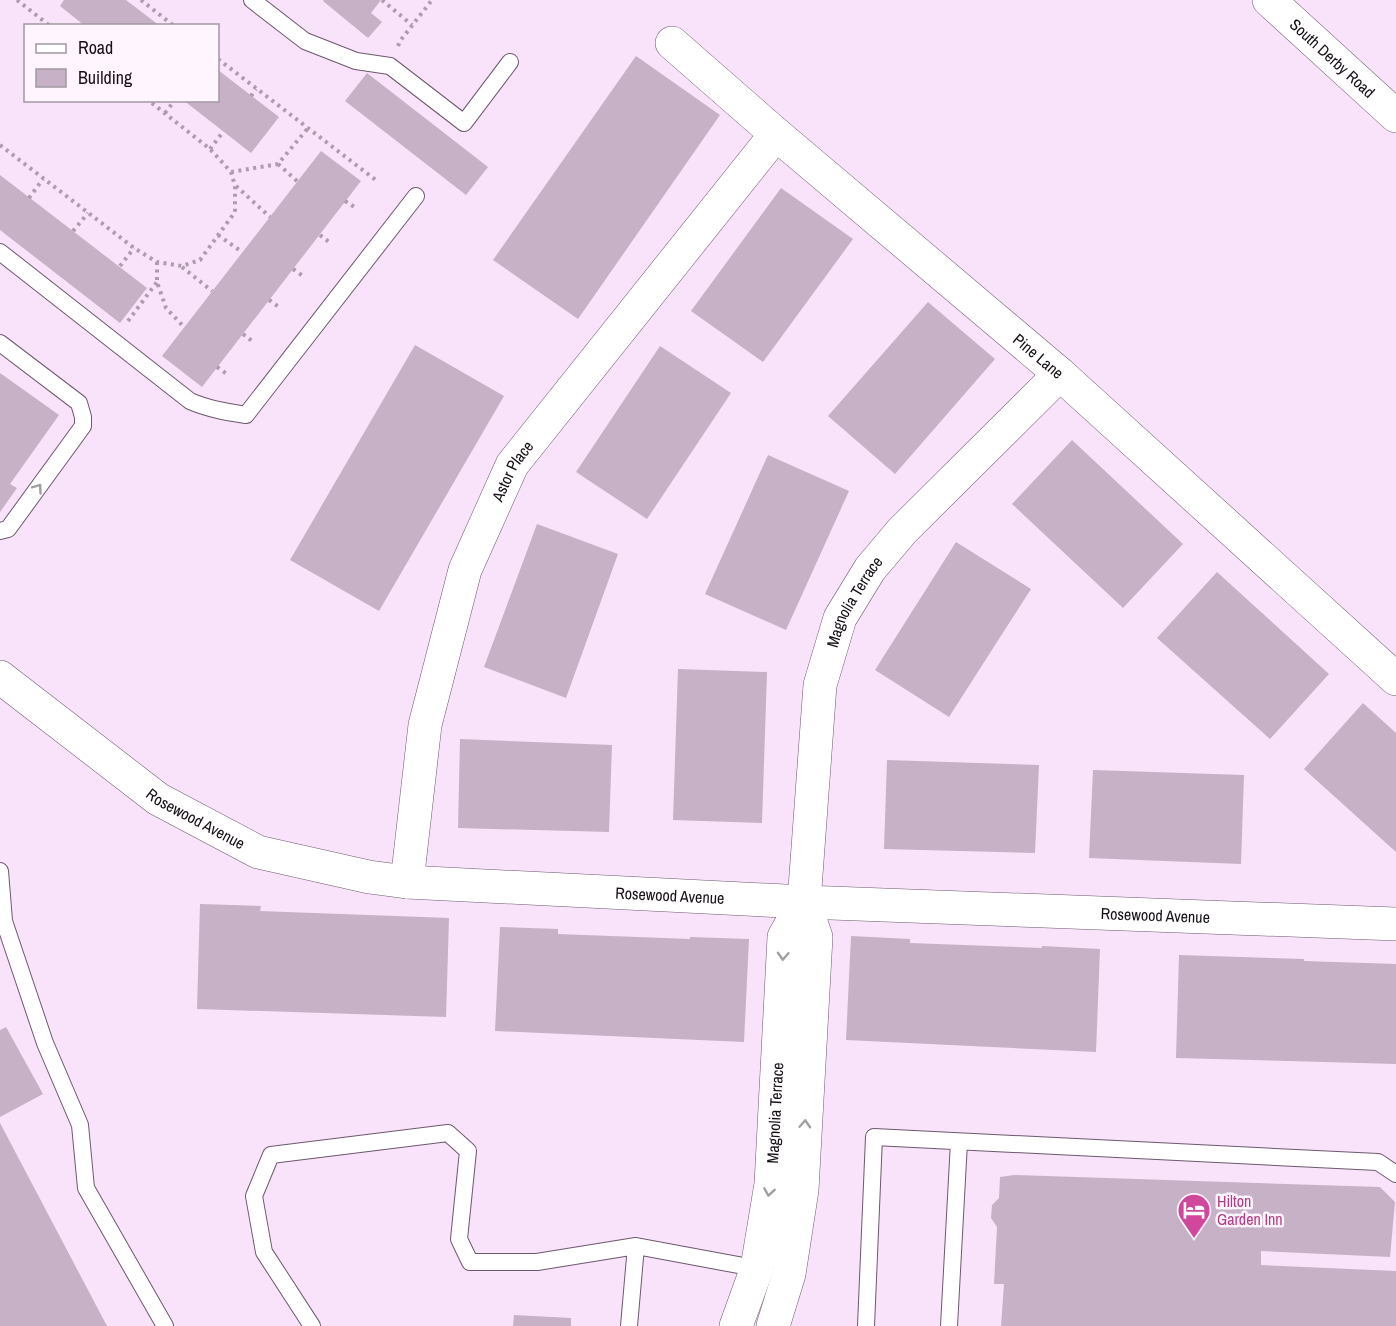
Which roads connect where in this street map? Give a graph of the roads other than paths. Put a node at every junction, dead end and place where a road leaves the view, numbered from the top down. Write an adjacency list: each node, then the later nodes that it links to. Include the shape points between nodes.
1 (252, 0): 4 (lane, via 305,41 356,61 390,66 464,123)
2 (1269, 0): 5 (street, South Derby Road)
3 (672, 43): 6 (street, Pine Lane)
4 (510, 62)
5 (1396, 116)
6 (776, 134): 10 (street, Pine Lane); 15 (street, Astor Place, via 512,465 465,570 424,725)
7 (416, 196): 8 (lane, via 246,415 190,401)
8 (0, 252)
9 (0, 343): 11 (lane, one-way to 9, via 8,528 83,426 79,403)
10 (1060, 374): 13 (street, Pine Lane); 16 (street, Magnolia Terrace, via 902,531 870,569 840,618 820,685)
11 (0, 531)
12 (0, 677): 15 (street, Rosewood Avenue, via 158,799 258,852)
13 (1396, 679)
14 (0, 871): 23 (lane, via 4,921 50,1058 80,1125 86,1188)
15 (407, 882): 16 (street, Rosewood Avenue)
16 (804, 902): 17 (street, Rosewood Avenue); 21 (street, Magnolia Terrace, one-way to 21, via 784,937 771,1184); 22 (street, Magnolia Terrace, one-way to 16, via 802,1190 816,937)
17 (1396, 924)
18 (959, 1142): 19 (lane, via 1378,1162); 28 (lane, via 874,1137); 29 (lane)
19 (1396, 1174)
20 (636, 1246): 21 (lane); 24 (lane, via 537,1262 470,1263 459,1239 468,1151 448,1133 271,1155 254,1196 264,1252); 25 (lane)
21 (757, 1268): 22 (lane); 26 (street, Magnolia Terrace)
22 (789, 1275): 27 (street, Magnolia Terrace)
23 (165, 1326)
24 (312, 1326)
25 (629, 1326)
26 (736, 1326)
27 (773, 1326)
28 (866, 1326)
29 (949, 1326)

